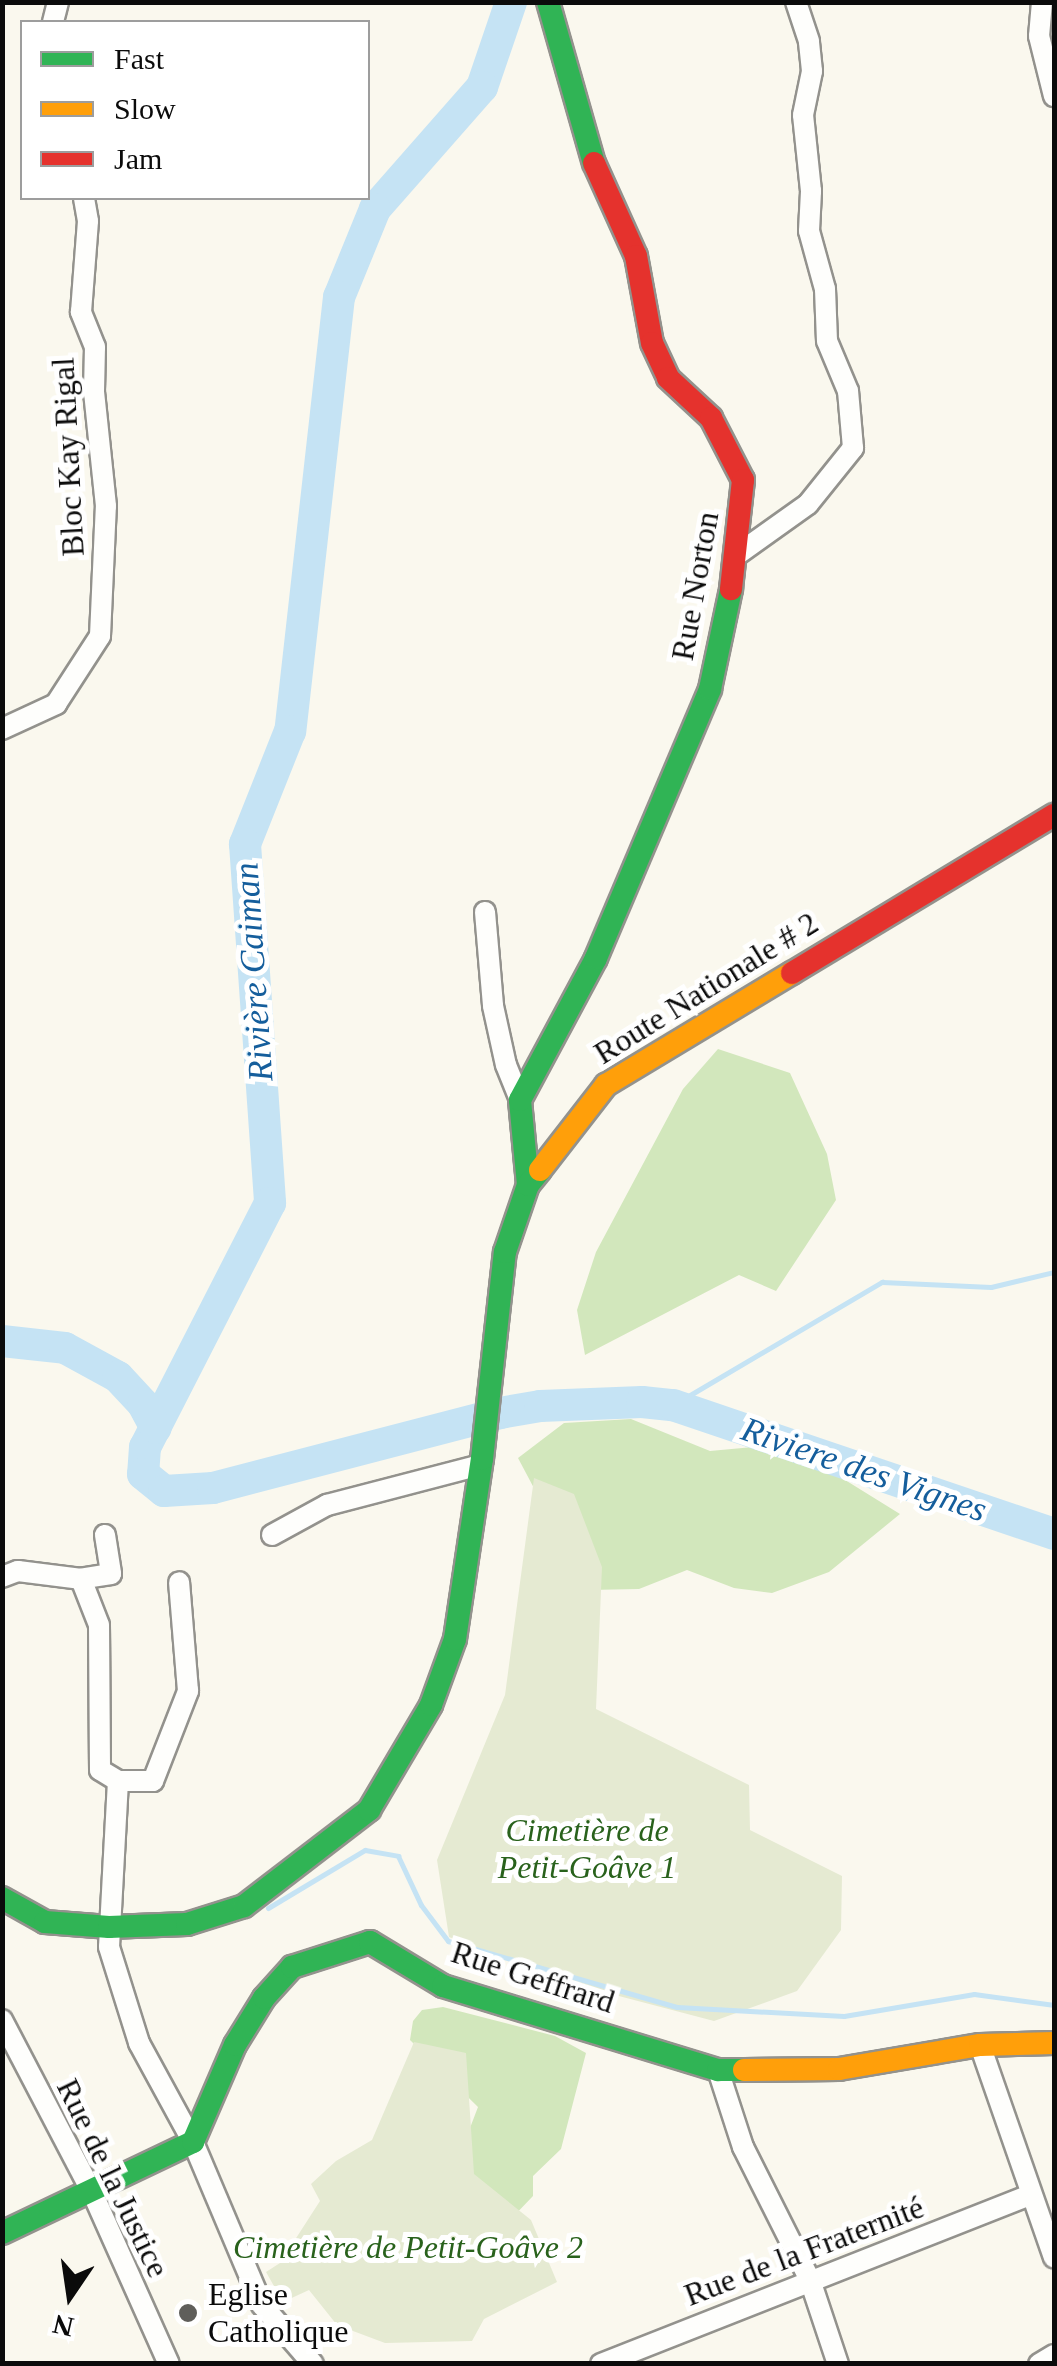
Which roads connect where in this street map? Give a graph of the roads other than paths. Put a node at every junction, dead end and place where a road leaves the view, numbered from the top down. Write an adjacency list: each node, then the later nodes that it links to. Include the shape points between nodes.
1 (548, 2): 6 (street, Rue Norton, via 591,158 636,256 652,343 668,378 711,418 743,480)
2 (796, 2): 6 (street, via 812,71 803,115 809,231 825,289 827,341 848,391 853,448 808,504)
3 (1042, 2): 4 (street, via 1039,36)
4 (1054, 96)
5 (84, 200): 7 (street, Bloc Kay Rigal, via 81,312 95,347 106,506 100,636 56,704)
6 (738, 554): 10 (street, Rue Norton, via 710,689 596,958)
7 (2, 730)
8 (1054, 815): 11 (street, Route Nationale # 2, via 606,1085)
9 (485, 912): 10 (street, via 493,1006)
10 (520, 1100): 11 (street)
11 (528, 1185): 12 (street, Route Nationale # 2, via 505,1252)
12 (482, 1462): 14 (street, via 327,1505); 20 (street, via 455,1639 431,1705 369,1810 244,1906)
13 (106, 1534): 16 (street, via 111,1574)
14 (272, 1535)
15 (2, 1576): 16 (street, via 18,1571)
16 (81, 1579): 18 (street, via 99,1625 100,1770)
17 (179, 1582): 18 (street, via 188,1691 153,1782)
18 (118, 1781): 20 (street)
19 (2, 1898): 20 (street, via 45,1922)
20 (109, 1937): 25 (street, via 139,2042)
21 (2, 2020): 26 (street, Rue de la Justice)
22 (1054, 2042): 23 (street, Rue Geffrard)
23 (980, 2046): 24 (street, Rue Geffrard, via 839,2070); 27 (street)
24 (718, 2070): 25 (street, Rue Geffrard, via 443,1986 370,1942 292,1967 264,1998 235,2045); 30 (street, via 743,2146)
25 (193, 2142): 26 (street); 34 (street, via 262,2305)
26 (92, 2192): 28 (street); 33 (street, Rue de la Justice)
27 (1030, 2196): 29 (street); 30 (street, Rue de la Fraternité)
28 (2, 2233)
29 (1054, 2258)
30 (810, 2280): 31 (street, Rue de la Fraternité); 36 (street)
31 (647, 2355): 35 (street, Rue de la Fraternité)
32 (1054, 2355): 37 (street)
33 (169, 2364)
34 (313, 2364)
35 (600, 2364)
36 (838, 2364)
37 (1039, 2364)

